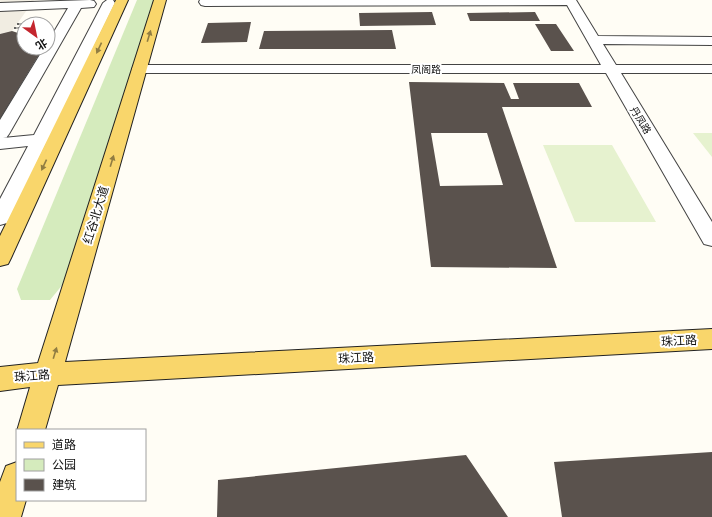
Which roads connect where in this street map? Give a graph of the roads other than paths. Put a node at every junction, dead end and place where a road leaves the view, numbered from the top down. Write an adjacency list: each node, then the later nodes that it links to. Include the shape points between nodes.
1 (160, 0): 15 (main road, 红谷北大道, one-way to 1)
2 (443, 0): 3 (street); 8 (street)
3 (498, 0): 4 (street)
4 (571, 0): 13 (street, 丹凤路)
5 (284, 1): 6 (street); 10 (street)
6 (321, 1): 7 (street)
7 (372, 1): 8 (street)
8 (410, 1)
9 (117, 2): 11 (street); 19 (main road, one-way to 19); 20 (street)
10 (205, 2)
11 (77, 4): 12 (street); 18 (street)
12 (0, 7)
13 (594, 40): 14 (street); 16 (street, 丹凤路)
14 (712, 41)
15 (139, 69): 16 (street, 凤阁路); 26 (main road, 红谷北大道, one-way to 15)
16 (611, 69): 17 (street, 凤阁路); 23 (street, 丹凤路)
17 (712, 69)
18 (0, 134)
19 (57, 138): 20 (street); 24 (main road, one-way to 24)
20 (38, 140): 21 (street); 22 (street)
21 (0, 144)
22 (0, 218)
23 (712, 239)
24 (0, 258)
25 (712, 339): 26 (main road, 珠江路)
26 (48, 374): 27 (main road, 珠江路); 28 (main road, 红谷北大道)
27 (0, 379)
28 (31, 429)
29 (16, 480): 30 (main road)
30 (5, 517)

